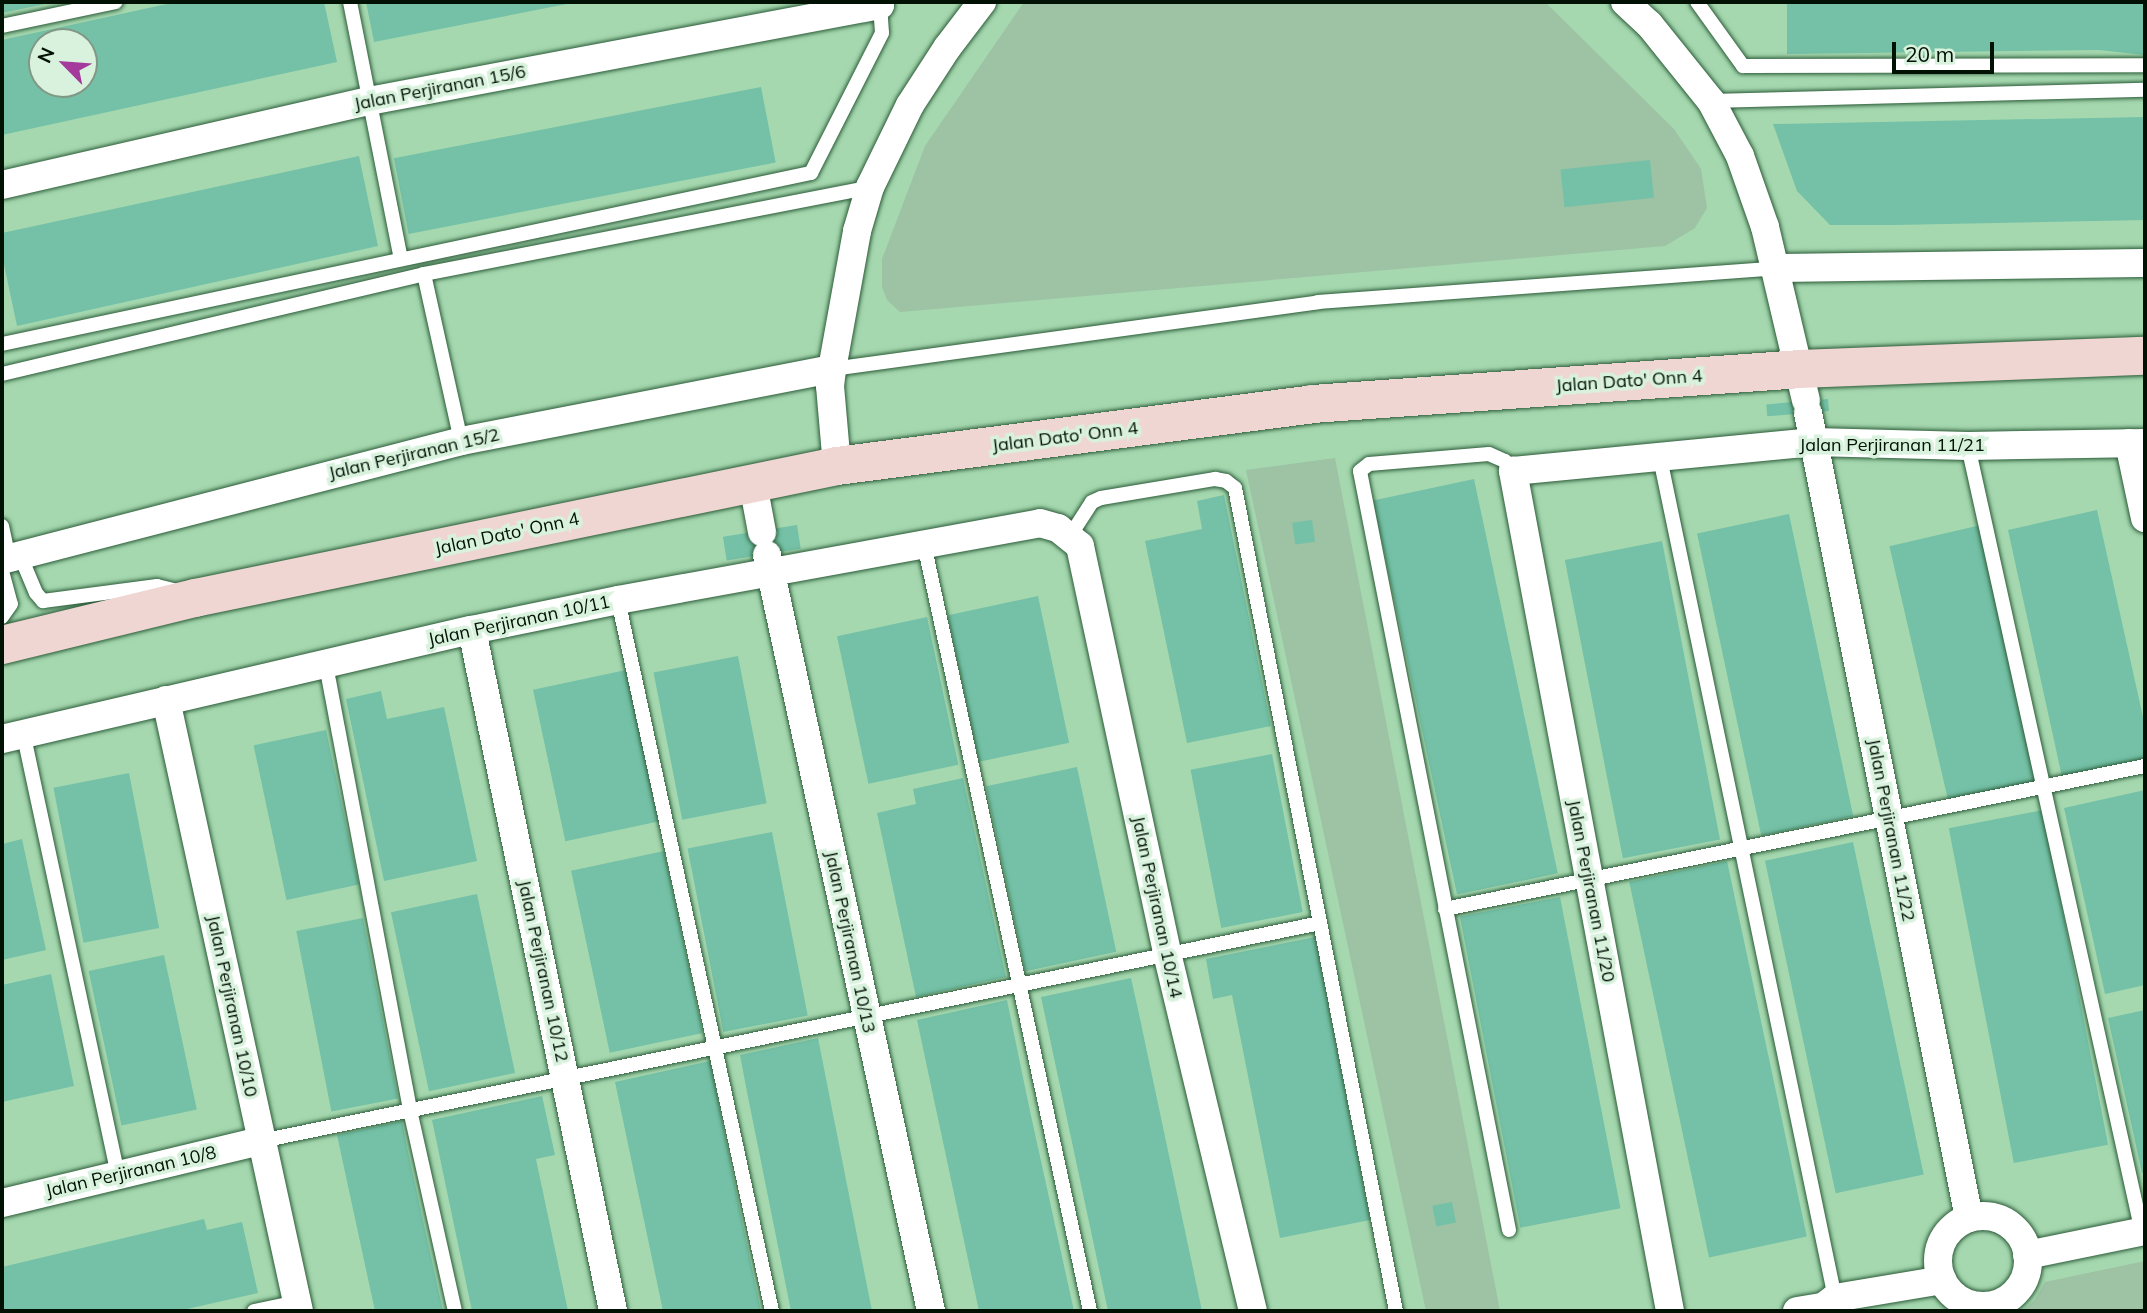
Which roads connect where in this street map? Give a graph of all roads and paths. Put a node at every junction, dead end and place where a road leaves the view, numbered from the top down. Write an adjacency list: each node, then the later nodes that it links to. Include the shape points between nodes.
1 (116, 2): 7 (lane)
2 (350, 2): 11 (lane)
3 (982, 2): 13 (street, via 909,105)
4 (1625, 2): 10 (street, Jalan Perjiranan 11/22, via 1649,24)
5 (1698, 2): 8 (lane, via 1743,66)
6 (880, 3): 11 (street, Jalan Perjiranan 15/6); 14 (lane, via 882,33 811,173)
7 (2, 26)
8 (2145, 65)
9 (2145, 90): 10 (lane)
10 (1711, 100): 16 (street, Jalan Perjiranan 11/22, via 1740,156)
11 (369, 101): 12 (street, Jalan Perjiranan 15/6); 14 (lane)
12 (2, 185)
13 (870, 187): 17 (lane); 20 (street, via 857,231)
14 (401, 259): 18 (lane)
15 (2145, 263): 16 (street)
16 (1776, 268): 20 (lane, via 1318,302); 22 (street, Jalan Perjiranan 11/22)
17 (424, 274): 21 (lane); 23 (lane)
18 (2, 344)
19 (2145, 356): 22 (main road, Jalan Dato' Onn 4)
20 (832, 369): 23 (street, Jalan Perjiranan 15/2); 28 (street)
21 (2, 374)
22 (1804, 394): 24 (street, Jalan Perjiranan 11/22); 28 (main road, Jalan Dato' Onn 4, via 1313,404)
23 (461, 441): 36 (street, Jalan Perjiranan 15/2)
24 (1814, 442): 26 (street, Jalan Perjiranan 11/21); 27 (street, Jalan Perjiranan 11/21); 47 (street, Jalan Perjiranan 11/22)
25 (2137, 443): 26 (street, Jalan Perjiranan 11/21); 31 (street)
26 (1968, 446): 46 (lane)
27 (1660, 458): 29 (street, Jalan Perjiranan 11/21); 48 (lane)
28 (837, 466): 30 (main road, Jalan Dato' Onn 4)
29 (1513, 471): 49 (street, Jalan Perjiranan 11/20); 50 (lane, via 1505,461 1489,454 1369,464 1360,471)
30 (753, 484): 35 (street, Jalan Perjiranan 10/13); 37 (main road, Jalan Dato' Onn 4)
31 (2145, 518)
32 (2, 526): 36 (lane)
33 (1070, 536): 34 (street, Jalan Perjiranan 10/11, via 1040,523); 51 (lane, via 1092,502 1101,498 1215,479 1235,488); 52 (street, Jalan Perjiranan 10/14, via 1080,546)
34 (924, 544): 35 (street, Jalan Perjiranan 10/11); 53 (lane)
35 (766, 553): 38 (street, Jalan Perjiranan 10/11); 54 (street, Jalan Perjiranan 10/13)
36 (8, 561): 37 (lane, via 43,601 157,586); 39 (lane, via 12,604)
37 (195, 598): 41 (main road, Jalan Dato' Onn 4)
38 (618, 600): 40 (street, Jalan Perjiranan 10/11); 55 (lane)
39 (2, 617)
40 (472, 630): 42 (street, Jalan Perjiranan 10/11); 56 (street, Jalan Perjiranan 10/12)
41 (2, 645)
42 (326, 665): 43 (street, Jalan Perjiranan 10/11); 57 (lane)
43 (166, 700): 44 (street, Jalan Perjiranan 10/11); 58 (street, Jalan Perjiranan 10/10)
44 (12, 736): 59 (lane)
45 (2145, 766): 46 (lane)
46 (2043, 787): 47 (lane); 63 (lane)
47 (1889, 818): 48 (lane); 61 (street, Jalan Perjiranan 11/22)
48 (1742, 849): 49 (lane); 67 (lane)
49 (1589, 880): 50 (lane); 77 (street, Jalan Perjiranan 11/20)
50 (1445, 909): 62 (lane)
51 (1320, 923): 52 (lane); 76 (lane)
52 (1167, 953): 53 (lane); 75 (street, Jalan Perjiranan 10/14)
53 (1018, 984): 54 (lane); 74 (lane)
54 (865, 1015): 55 (lane); 73 (street, Jalan Perjiranan 10/13)
55 (713, 1047): 56 (lane); 72 (lane)
56 (565, 1078): 57 (lane); 71 (street, Jalan Perjiranan 10/12)
57 (410, 1110): 58 (lane); 70 (lane)
58 (261, 1141): 59 (street, Jalan Perjiranan 10/8); 66 (street, Jalan Perjiranan 10/10)
59 (118, 1177): 60 (street, Jalan Perjiranan 10/8)
60 (2, 1203)
61 (1969, 1218): 64 (street, via 1982,1216 2007,1223 2024,1242); 65 (street, via 1956,1225 1939,1250)
62 (1509, 1230)
63 (2144, 1232): 64 (street)
64 (2027, 1255): 68 (street, via 2026,1271 2015,1291)
65 (1942, 1280): 67 (street); 68 (street, via 1958,1299)
66 (298, 1306): 69 (lane)
67 (1820, 1307)
68 (1982, 1309)
69 (254, 1311)
70 (455, 1311)
71 (613, 1311)
72 (772, 1311)
73 (931, 1311)
74 (1090, 1311)
75 (1253, 1311)
76 (1396, 1311)
77 (1670, 1311)

